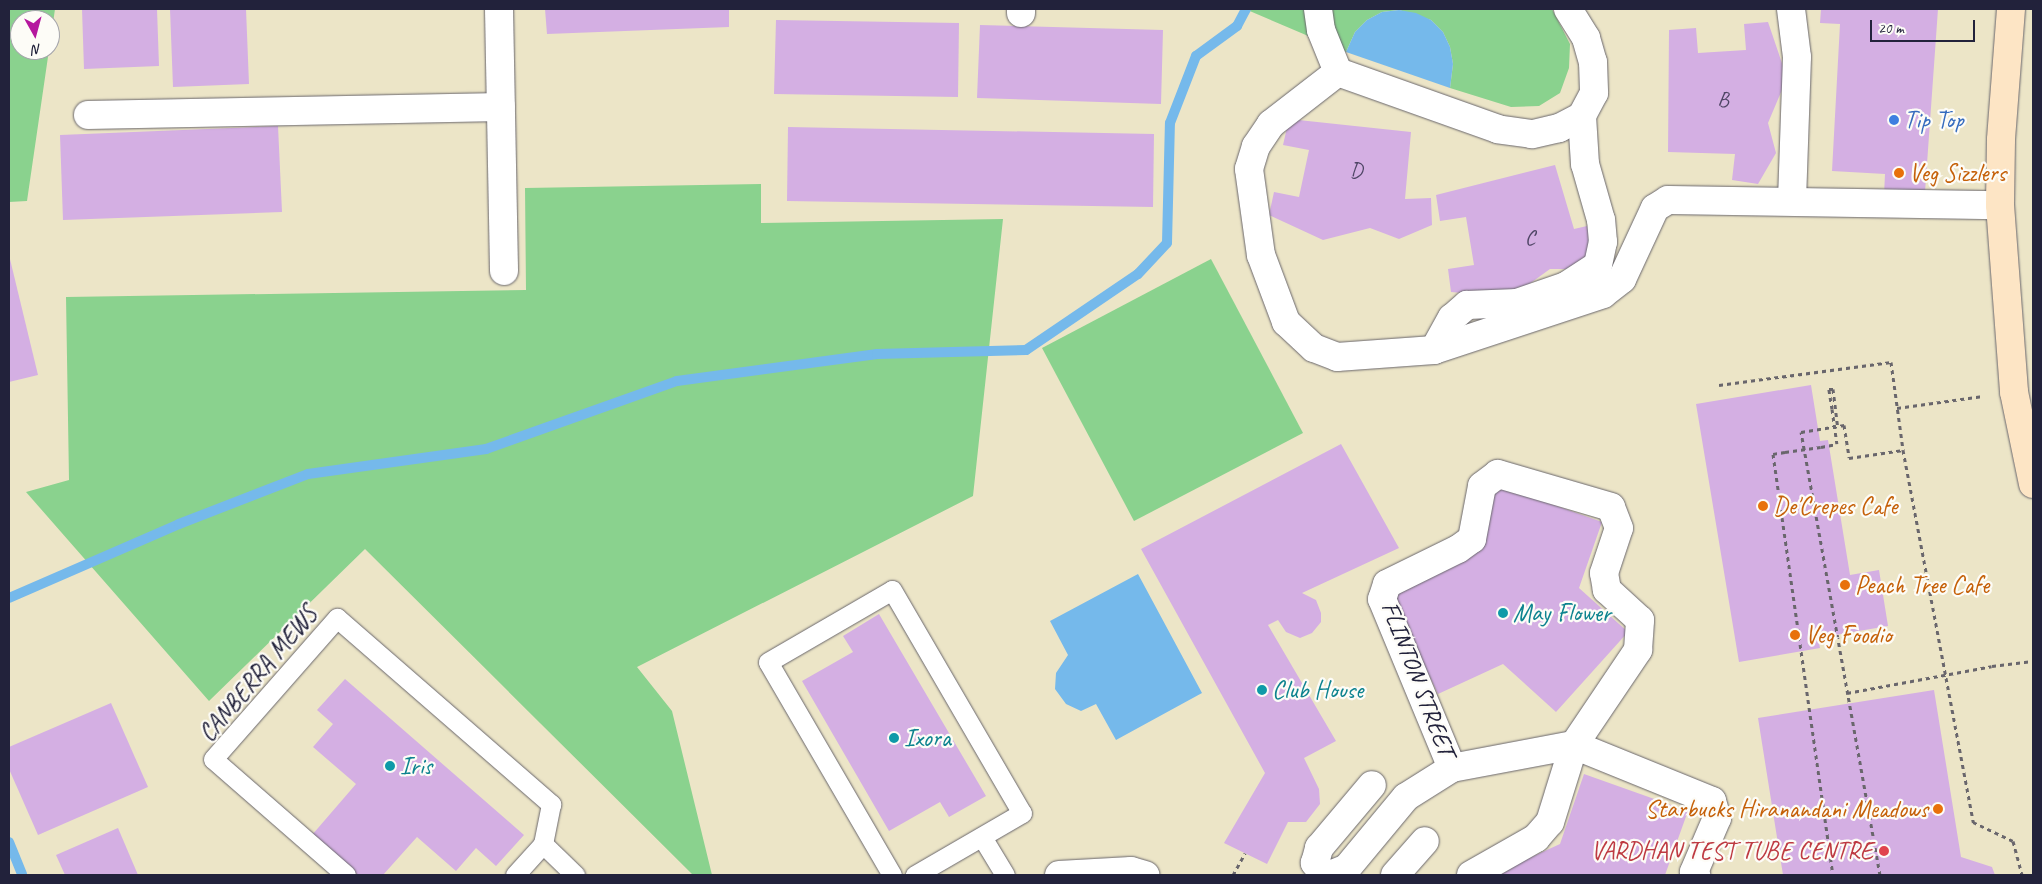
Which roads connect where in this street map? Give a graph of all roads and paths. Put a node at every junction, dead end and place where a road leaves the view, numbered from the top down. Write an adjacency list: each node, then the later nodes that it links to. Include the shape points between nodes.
1 (499, 9): 7 (street)
2 (1318, 9): 6 (street, via 1321,30)
3 (1568, 9): 9 (street, via 1586,38 1593,62 1594,93)
4 (1791, 9): 10 (street, via 1797,57)
5 (2011, 9): 11 (main road, via 2001,140)
6 (1338, 72): 9 (street, via 1498,129 1532,134 1559,128); 13 (street, via 1271,124 1256,146 1249,169 1261,255 1274,294 1286,322 1314,348 1337,357)
7 (501, 106): 8 (street); 12 (street)
8 (88, 115)
9 (1582, 116): 13 (street, via 1585,164 1601,220 1603,242 1598,265 1566,286 1517,303 1467,305 1452,318)
10 (1792, 200): 11 (street, via 1916,206); 13 (street, via 1663,202 1655,208 1622,279 1614,288)
11 (2000, 205): 15 (main road)
12 (504, 271)
13 (1434, 350)
14 (1719, 385): 16 (path, via 1891,362)
15 (2014, 392): 16 (path); 19 (main road)
16 (1897, 408): 18 (path)
17 (1838, 427): 18 (path, via 1844,426 1850,458); 22 (path, via 1801,432); 44 (path, bridge, via 1833,389 1829,389 1837,444 1773,454)
18 (1903, 450): 21 (path)
19 (2033, 484)
20 (2033, 661): 21 (path)
21 (1944, 675): 22 (path); 46 (path, via 1973,822 2013,841)
22 (1847, 693): 45 (path)
23 (1574, 745): 24 (street, FLINTON STREET); 24 (street, FLINTON STREET, via 1638,650 1640,620 1607,590 1604,573 1619,528 1611,507 1498,474 1482,486 1472,538 1458,549 1387,584 1382,599); 42 (street, FLINTON STREET, via 1550,822 1536,838); 43 (street, via 1712,801 1717,818 1694,872)
24 (1452, 768): 40 (street, FLINTON STREET, via 1406,797 1347,868)
25 (1372, 784): 39 (street, via 1319,848 1316,863)
26 (982, 836): 33 (lane, via 1022,814 892,590 768,662); 34 (lane); 35 (lane)
27 (1425, 841): 41 (street)
28 (543, 844): 30 (lane, CANBERRA MEWS, via 551,804 337,618 212,759); 31 (lane); 32 (lane)
29 (1245, 853): 38 (path)
30 (346, 875)
31 (515, 875)
32 (575, 875)
33 (892, 875)
34 (915, 875)
35 (1005, 875)
36 (1058, 875): 37 (street, via 1131,871)
37 (1145, 875)
38 (1233, 875)
39 (1325, 875)
40 (1330, 875)
41 (1395, 875)
42 (1471, 875)
43 (1696, 875)
44 (1833, 875)
45 (1880, 875)
46 (2022, 875)

